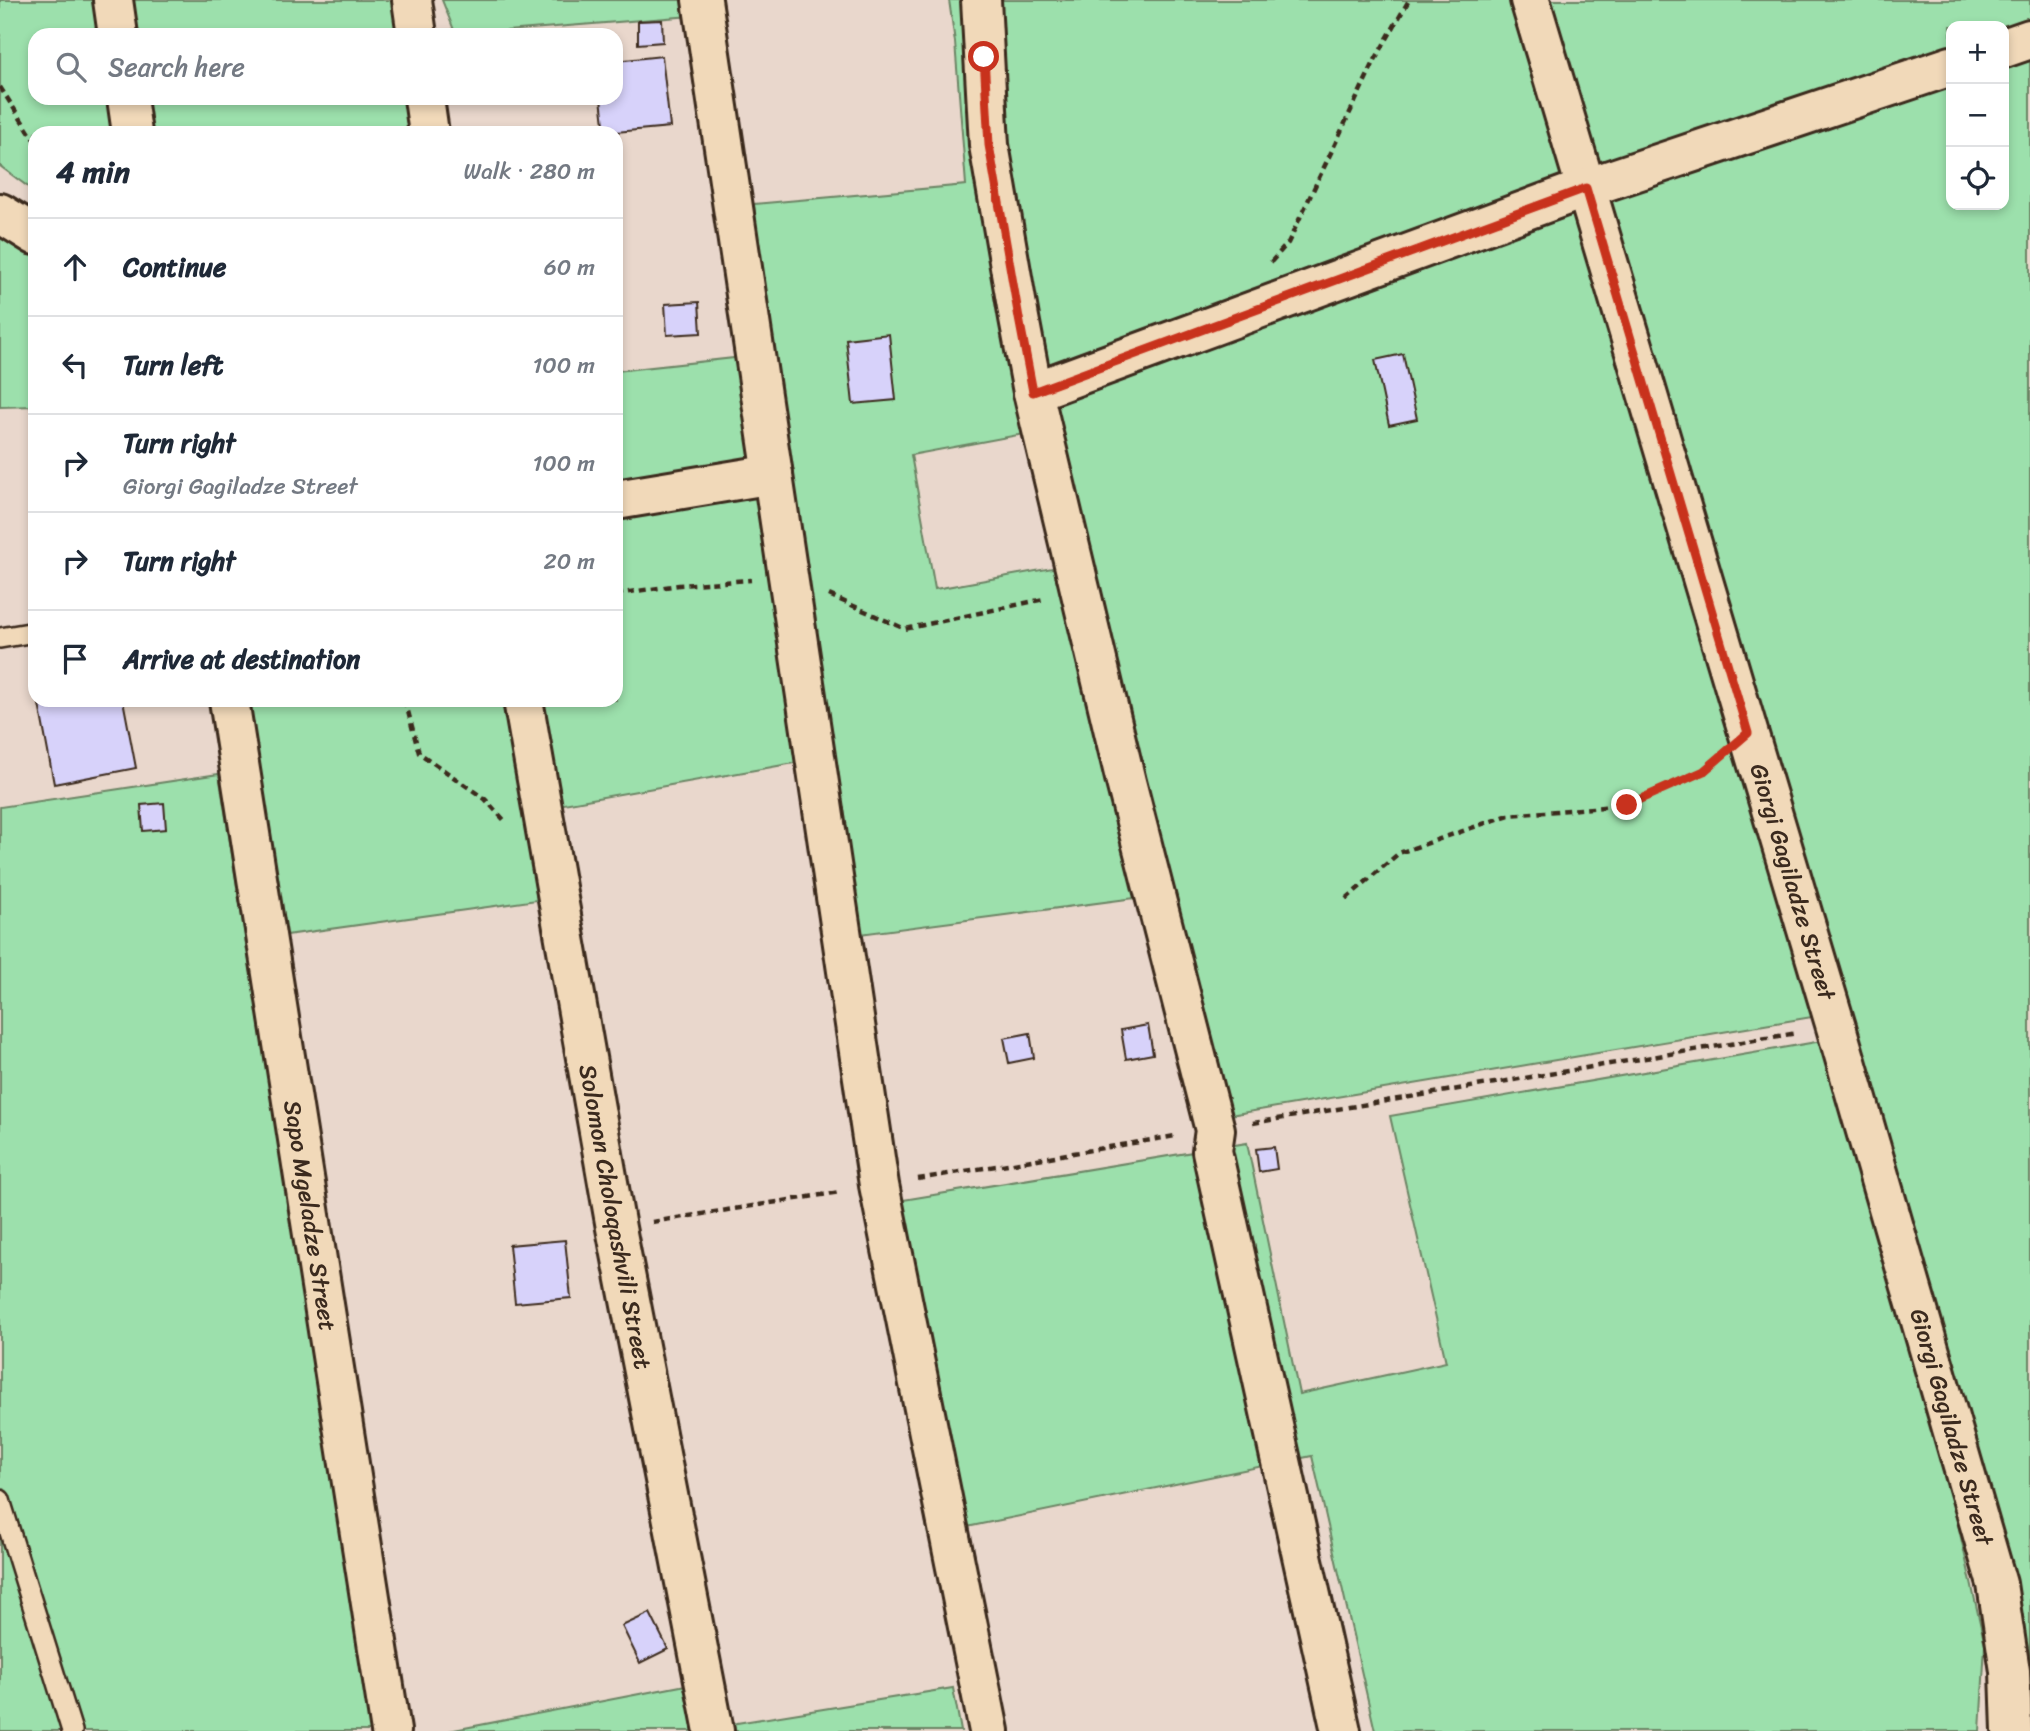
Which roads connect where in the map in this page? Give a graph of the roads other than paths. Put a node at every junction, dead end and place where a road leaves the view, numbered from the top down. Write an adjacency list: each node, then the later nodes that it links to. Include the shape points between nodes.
1 (113, 0): 6 (street)
2 (412, 0): 7 (street)
3 (702, 0): 19 (street)
4 (981, 0): 18 (street, via 989,145)
5 (1530, 0): 15 (street, Giorgi Gagiladze Street)
6 (117, 28)
7 (416, 28)
8 (2030, 39): 9 (street)
9 (2009, 46)
10 (1946, 68): 15 (street)
11 (128, 105): 13 (street)
12 (425, 105): 14 (street)
13 (131, 126)
14 (428, 126)
15 (1586, 188): 18 (street); 31 (street, Giorgi Gagiladze Street, via 1997,1584 2010,1671)
16 (0, 213): 17 (street)
17 (28, 231)
18 (1033, 392): 30 (street, via 1215,1130 1212,1152)
19 (773, 474): 20 (street); 29 (street, via 879,1185)
20 (623, 499)
21 (28, 633): 22 (lane)
22 (0, 638)
23 (230, 707): 27 (street, Sapo Mgeladze Street)
24 (524, 707): 28 (street, Solomon Choloqashvili Street, via 616,1228)
25 (0, 1500): 26 (lane)
26 (72, 1731)
27 (391, 1731)
28 (714, 1731)
29 (989, 1731)
30 (1341, 1731)
31 (2012, 1731)

